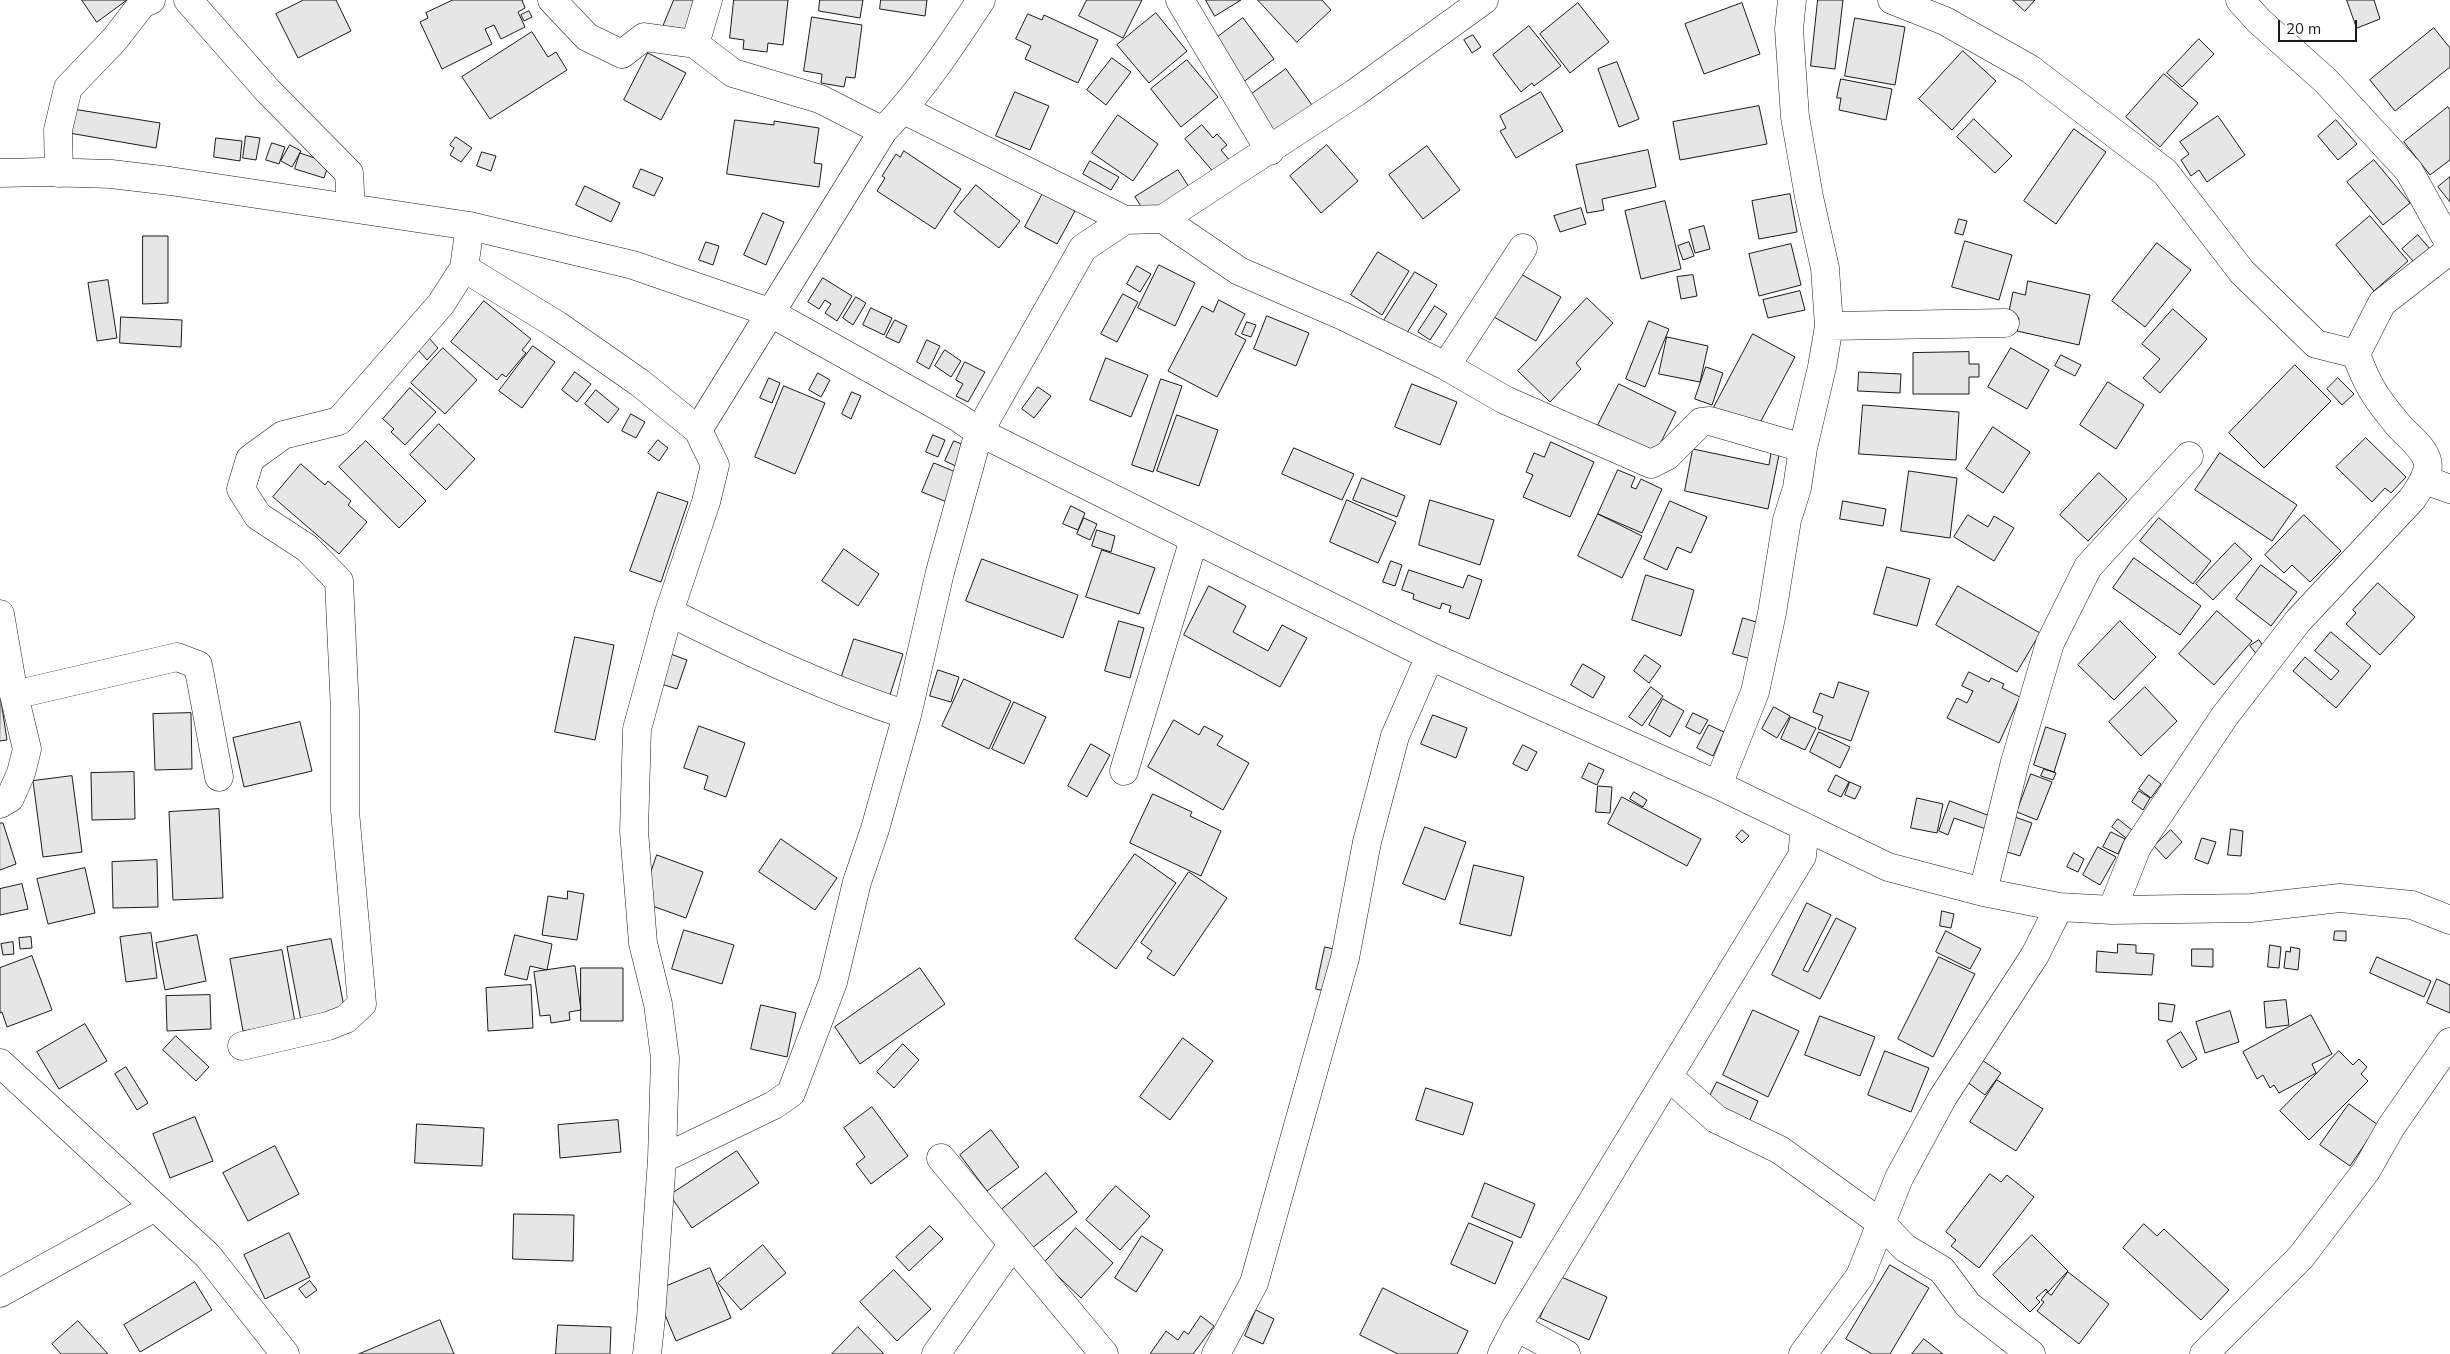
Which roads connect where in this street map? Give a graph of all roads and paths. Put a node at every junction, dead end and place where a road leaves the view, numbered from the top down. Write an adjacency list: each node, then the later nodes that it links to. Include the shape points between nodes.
1 (151, 0): 16 (street, via 142,4 104,52 68,88 58,130)
2 (188, 0): 17 (street, via 268,91 350,172)
3 (552, 0): 11 (street, via 587,37 622,54 644,37)
4 (708, 0): 11 (street)
5 (981, 0): 12 (street)
6 (1180, 0): 14 (street)
7 (1484, 0): 14 (street)
8 (1792, 0): 27 (street, via 1789,29 1795,117 1825,268)
9 (1892, 0): 28 (street, via 1946,21 2030,70 2165,172 2242,272 2316,344)
10 (2240, 0): 21 (street, via 2326,81 2409,171)
11 (695, 44): 13 (street, via 733,73 820,99)
12 (904, 110): 13 (street); 19 (street)
13 (883, 131): 25 (street)
14 (1270, 151): 18 (street)
15 (0, 173): 16 (street)
16 (59, 173): 17 (street, via 111,174)
17 (351, 208): 20 (street)
18 (1163, 219): 19 (street); 29 (street, via 1239,270)
19 (1125, 220): 31 (street, via 1083,248)
20 (470, 226): 24 (street); 25 (street, via 633,265)
21 (2450, 245)
22 (1523, 248): 29 (street)
23 (2450, 250): 28 (street, via 2382,303)
24 (464, 268): 30 (street, via 640,383); 52 (street, via 441,304 339,421 283,435 250,459 241,489 258,516 307,548 339,581 345,711 345,811 362,1004 346,1019 328,1026)
25 (769, 312): 30 (street); 31 (street)
26 (2005, 323): 27 (street)
27 (1829, 326): 32 (street)
28 (2356, 354): 34 (street, via 2367,386 2427,461)
29 (1446, 366): 32 (street, via 1505,400 1651,464 1667,456 1700,422 1710,421)
30 (698, 430): 37 (street, via 715,465)
31 (979, 432): 36 (street); 41 (street, via 940,572)
32 (1803, 448): 44 (street, via 1755,692)
33 (2189, 456): 47 (street, via 2088,567 2050,643 2015,762)
34 (2425, 480): 35 (street); 49 (street, via 2397,516 2298,621 2224,717 2137,847)
35 (2450, 490)
36 (1194, 539): 39 (street); 42 (street)
37 (669, 612): 41 (street, via 770,663 865,702); 56 (street, via 637,729 634,831 643,943 658,1004 665,1058)
38 (0, 614): 40 (street)
39 (1430, 656): 44 (street); 66 (street, via 1395,736 1367,842 1345,958 1254,1283)
40 (14, 695): 43 (street, via 177,657 198,666); 45 (street, via 27,749 22,773 10,798)
41 (907, 715): 56 (street, via 858,882 833,982 791,1092 774,1105)
42 (1124, 771)
43 (219, 778)
44 (1718, 785): 46 (street)
45 (0, 804)
46 (1805, 827): 47 (street, via 1888,867); 54 (street, via 1802,856)
47 (1983, 892): 48 (street)
48 (2059, 906): 49 (street); 58 (street, via 2035,955 1943,1097 1899,1178)
49 (2112, 910): 50 (street, via 2251,908 2340,898 2412,905)
50 (2450, 920)
51 (2450, 1042): 71 (street, via 2391,1127 2366,1171 2301,1257)
52 (242, 1046)
53 (0, 1064): 57 (street)
54 (1669, 1077): 58 (street, via 1716,1119 1780,1150); 61 (street)
55 (941, 1158): 59 (street)
56 (662, 1159): 63 (street)
57 (155, 1208): 60 (street); 62 (street, via 208,1256)
58 (1881, 1223): 69 (street, via 1860,1276); 70 (street, via 1905,1248 1942,1270 1968,1306)
59 (1013, 1244): 64 (street); 65 (street)
60 (0, 1293)
61 (1516, 1327): 67 (street); 68 (street)
62 (285, 1354)
63 (646, 1354)
64 (936, 1354)
65 (1104, 1354)
66 (1216, 1354)
67 (1502, 1354)
68 (1566, 1354)
69 (1803, 1354)
70 (2031, 1354)
71 (2204, 1354)

